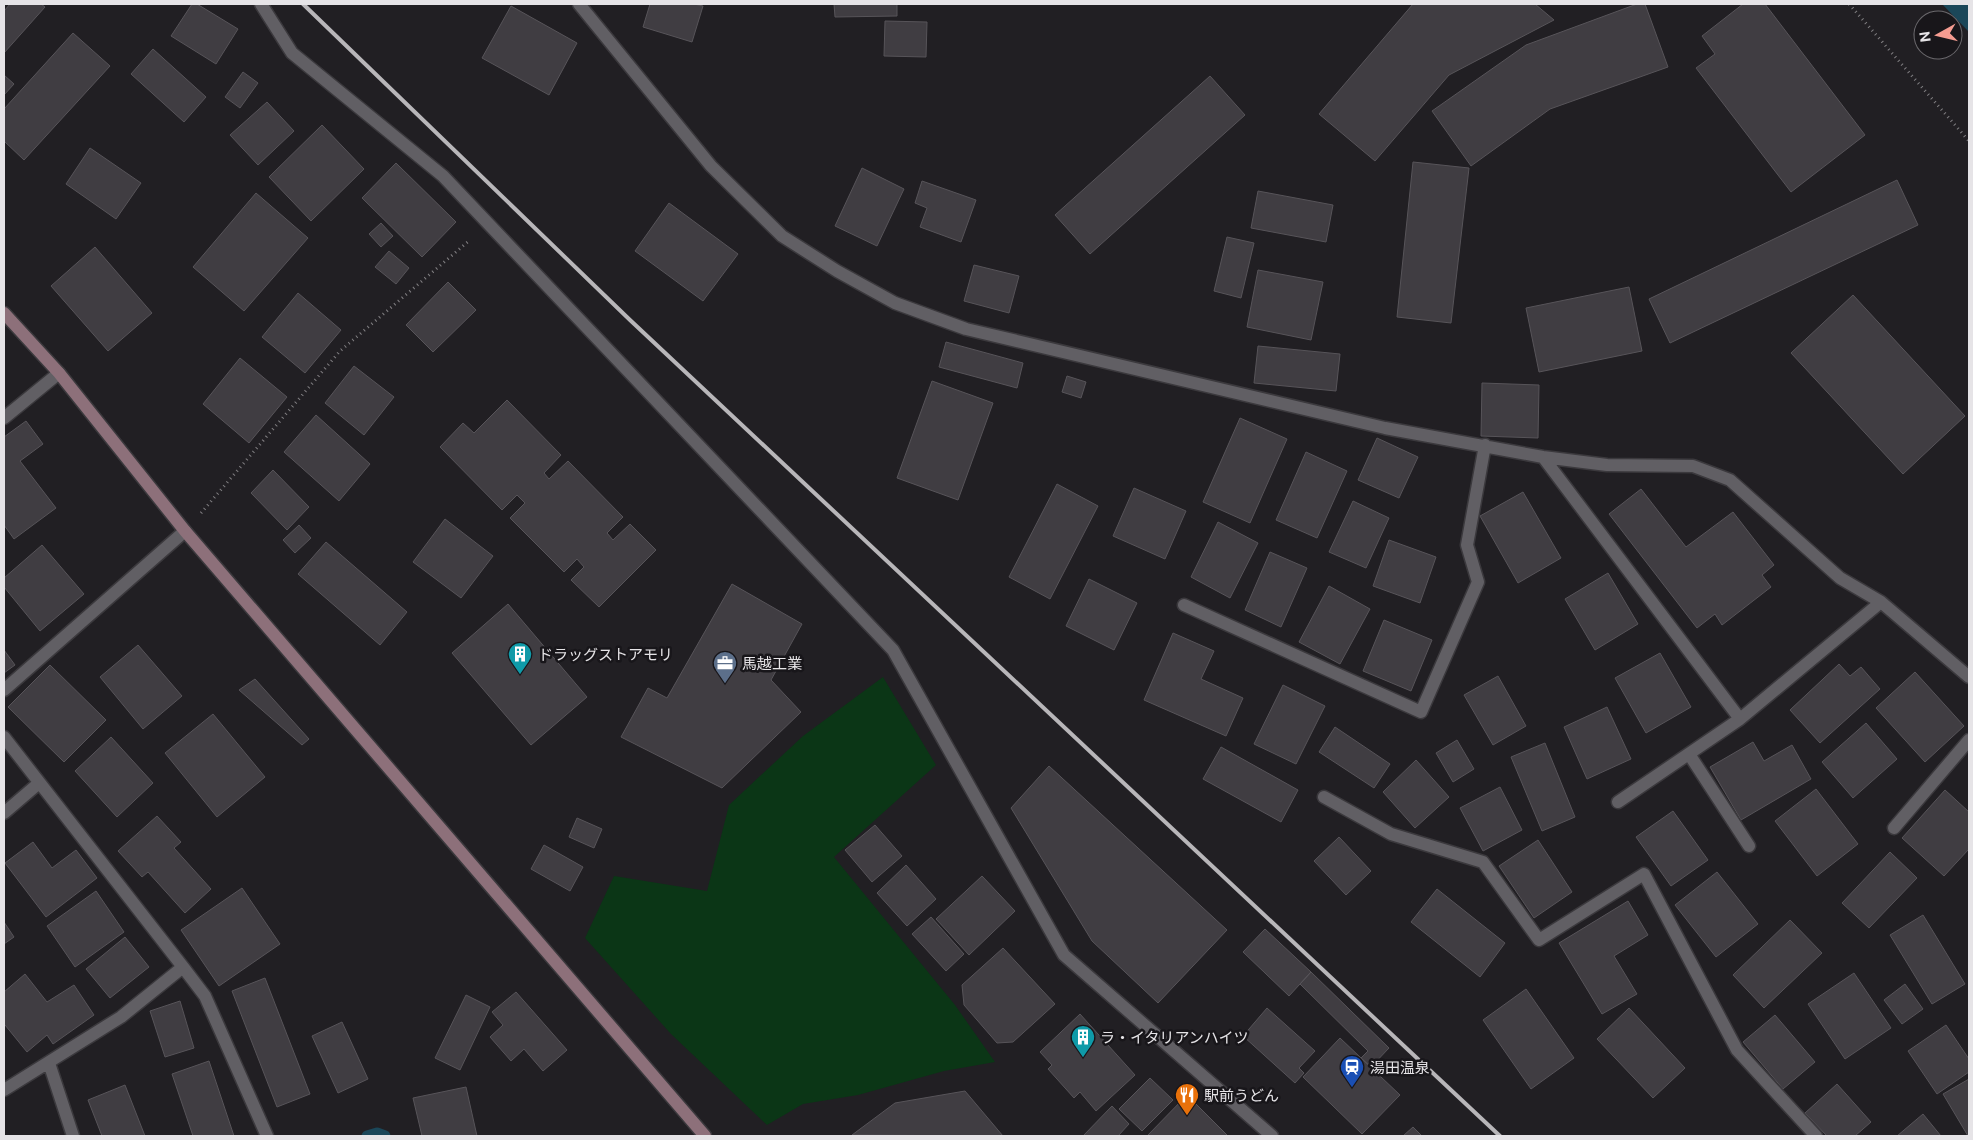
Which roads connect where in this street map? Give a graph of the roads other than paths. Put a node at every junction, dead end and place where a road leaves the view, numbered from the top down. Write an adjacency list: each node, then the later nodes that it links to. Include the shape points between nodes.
1 (261, 4): 29 (street, via 292,53 443,176 893,650 1064,955)
2 (579, 4): 6 (street, via 711,166 782,236 895,302 966,329 1385,428)
3 (4, 313): 4 (street)
4 (58, 373): 5 (street); 8 (street)
5 (4, 418)
6 (1485, 445): 7 (street); 10 (street, via 1467,545 1478,582 1421,712)
7 (1543, 457): 9 (street, via 1607,465 1693,466 1730,480 1840,578); 13 (street)
8 (185, 531): 12 (street); 28 (street)
9 (1881, 602): 11 (street); 13 (street)
10 (1184, 605)
11 (1969, 677)
12 (4, 690)
13 (1740, 719): 16 (street)
14 (4, 737): 17 (street)
15 (1969, 740): 21 (street)
16 (1689, 754): 19 (street); 22 (street)
17 (39, 783): 20 (street); 23 (street)
18 (1324, 797): 30 (street, via 1391,834 1483,862 1539,940 1644,874 1737,1050)
19 (1618, 802)
20 (4, 812)
21 (1894, 828)
22 (1749, 846)
23 (183, 967): 24 (street, via 121,1017); 27 (street, via 205,996)
24 (49, 1063): 25 (street); 26 (street)
25 (4, 1090)
26 (73, 1136)
27 (266, 1136)
28 (706, 1136)
29 (1272, 1136)
30 (1816, 1136)

